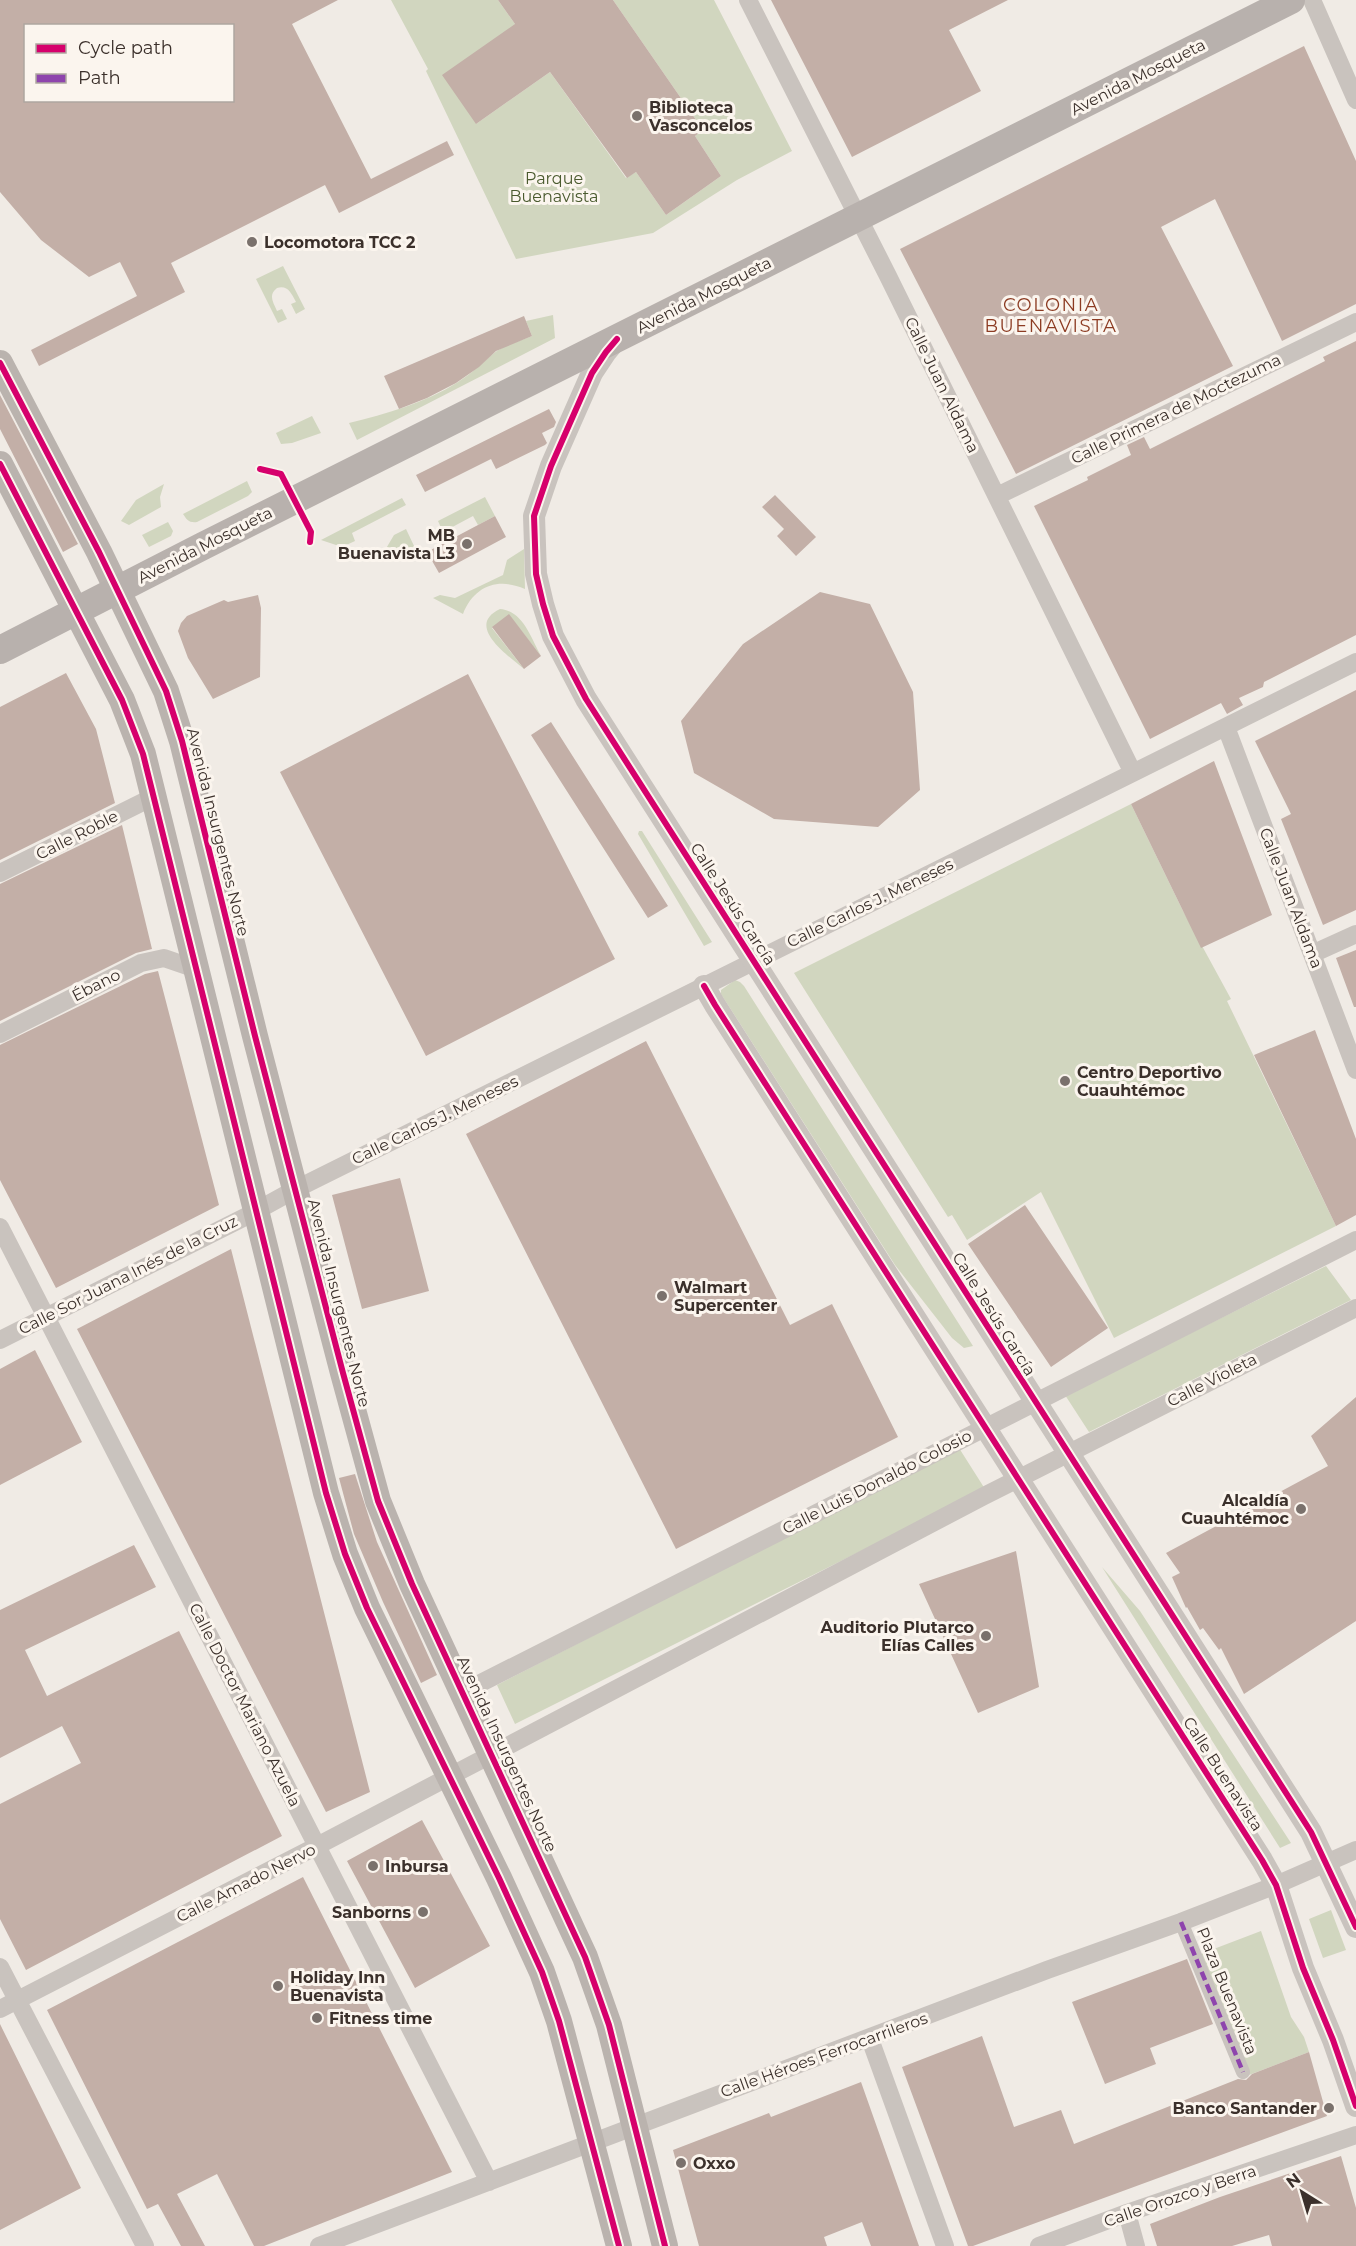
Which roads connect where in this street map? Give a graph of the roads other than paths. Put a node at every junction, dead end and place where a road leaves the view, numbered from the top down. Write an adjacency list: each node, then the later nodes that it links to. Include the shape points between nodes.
1 (748, 0): 5 (street, Calle Juan Aldama)
2 (1291, 0): 5 (main road, Avenida Mosqueta)
3 (1312, 0): 4 (street)
4 (1356, 100)
5 (859, 217): 7 (main road, Avenida Mosqueta); 10 (street, Calle Juan Aldama)
6 (1356, 322): 10 (street, Calle Primera de Moctezuma)
7 (617, 339): 11 (main road, Avenida Mosqueta); 21 (street, Calle Jesús García, via 592,373 537,503 536,574 553,636 586,699)
8 (0, 363): 11 (main road, Avenida Insurgentes Norte)
9 (0, 464): 12 (main road)
10 (997, 496): 16 (street, Calle Juan Aldama)
11 (117, 590): 12 (main road, Avenida Mosqueta); 26 (main road, Avenida Insurgentes Norte, via 166,691 182,741)
12 (76, 611): 13 (main road, Avenida Mosqueta); 17 (main road, via 134,728)
13 (0, 650)
14 (1356, 662): 15 (street, Calle Carlos J. Meneses)
15 (1226, 727): 16 (street, Calle Carlos J. Meneses); 20 (street, Calle Juan Aldama)
16 (1133, 773): 21 (street, Calle Carlos J. Meneses)
17 (153, 797): 18 (street, Calle Roble); 22 (main road)
18 (0, 873)
19 (1356, 934): 20 (street)
20 (1312, 954): 25 (street, Calle Juan Aldama)
21 (754, 960): 23 (street, Calle Carlos J. Meneses); 35 (street, Calle Jesús García)
22 (196, 969): 24 (street, Ébano, via 164,958 141,963); 27 (main road)
23 (704, 986): 26 (street, Calle Carlos J. Meneses); 36 (street)
24 (0, 1034)
25 (1356, 1070)
26 (296, 1189): 27 (street, Calle Carlos J. Meneses); 39 (main road, Avenida Insurgentes Norte, via 378,1501 398,1554)
27 (256, 1211): 33 (street, Calle Sor Juana Inés de la Cruz); 41 (main road, via 326,1493 345,1554 382,1640)
28 (0, 1227): 33 (street, Calle Doctor Mariano Azuela)
29 (1356, 1240): 30 (street, Calle Luis Donaldo Colosio)
30 (1336, 1250): 31 (street); 35 (street, Calle Luis Donaldo Colosio)
31 (1356, 1256)
32 (1356, 1308): 37 (street, Calle Violeta)
33 (46, 1316): 34 (street, Calle Sor Juana Inés de la Cruz); 42 (street, Calle Doctor Mariano Azuela)
34 (0, 1340)
35 (1035, 1402): 36 (street, Calle Luis Donaldo Colosio); 37 (street, Calle Jesús García)
36 (984, 1428): 38 (street); 39 (street, Calle Luis Donaldo Colosio)
37 (1068, 1453): 38 (street); 44 (street, via 1311,1832)
38 (1018, 1480): 40 (street); 45 (street, Calle Buenavista)
39 (463, 1692): 40 (main road, Avenida Insurgentes Norte)
40 (491, 1754): 41 (street, Calle Amado Nervo); 54 (main road, Avenida Insurgentes Norte, via 585,1957 609,2025)
41 (450, 1776): 42 (street, Calle Amado Nervo); 56 (main road, via 545,1980)
42 (317, 1846): 49 (street, Calle Amado Nervo); 57 (street, Calle Doctor Mariano Azuela)
43 (1356, 1850): 44 (street, Calle Héroes Ferrocarrileros)
44 (1327, 1863): 45 (street, Calle Héroes Ferrocarrileros); 47 (street)
45 (1276, 1885): 46 (street, Calle Héroes Ferrocarrileros); 53 (street, Calle Buenavista)
46 (1181, 1922): 51 (street, Calle Héroes Ferrocarrileros); 52 (street, Plaza Buenavista)
47 (1356, 1927)
48 (0, 1967): 49 (street)
49 (17, 2000): 50 (street, Calle Amado Nervo); 59 (street)
50 (0, 2009)
51 (870, 2039): 54 (street, Calle Héroes Ferrocarrileros); 63 (street)
52 (1243, 2072)
53 (1356, 2106)
54 (635, 2125): 56 (street, Calle Héroes Ferrocarrileros); 62 (main road, Avenida Insurgentes Norte)
55 (1356, 2135): 58 (street, Calle Orozco y Berra)
56 (592, 2142): 57 (street, Calle Héroes Ferrocarrileros); 61 (main road)
57 (489, 2182): 60 (street, Calle Héroes Ferrocarrileros)
58 (1127, 2213): 64 (street, Calle Orozco y Berra); 65 (street)
59 (145, 2246)
60 (319, 2246)
61 (619, 2246)
62 (665, 2246)
63 (945, 2246)
64 (1039, 2246)
65 (1136, 2246)

